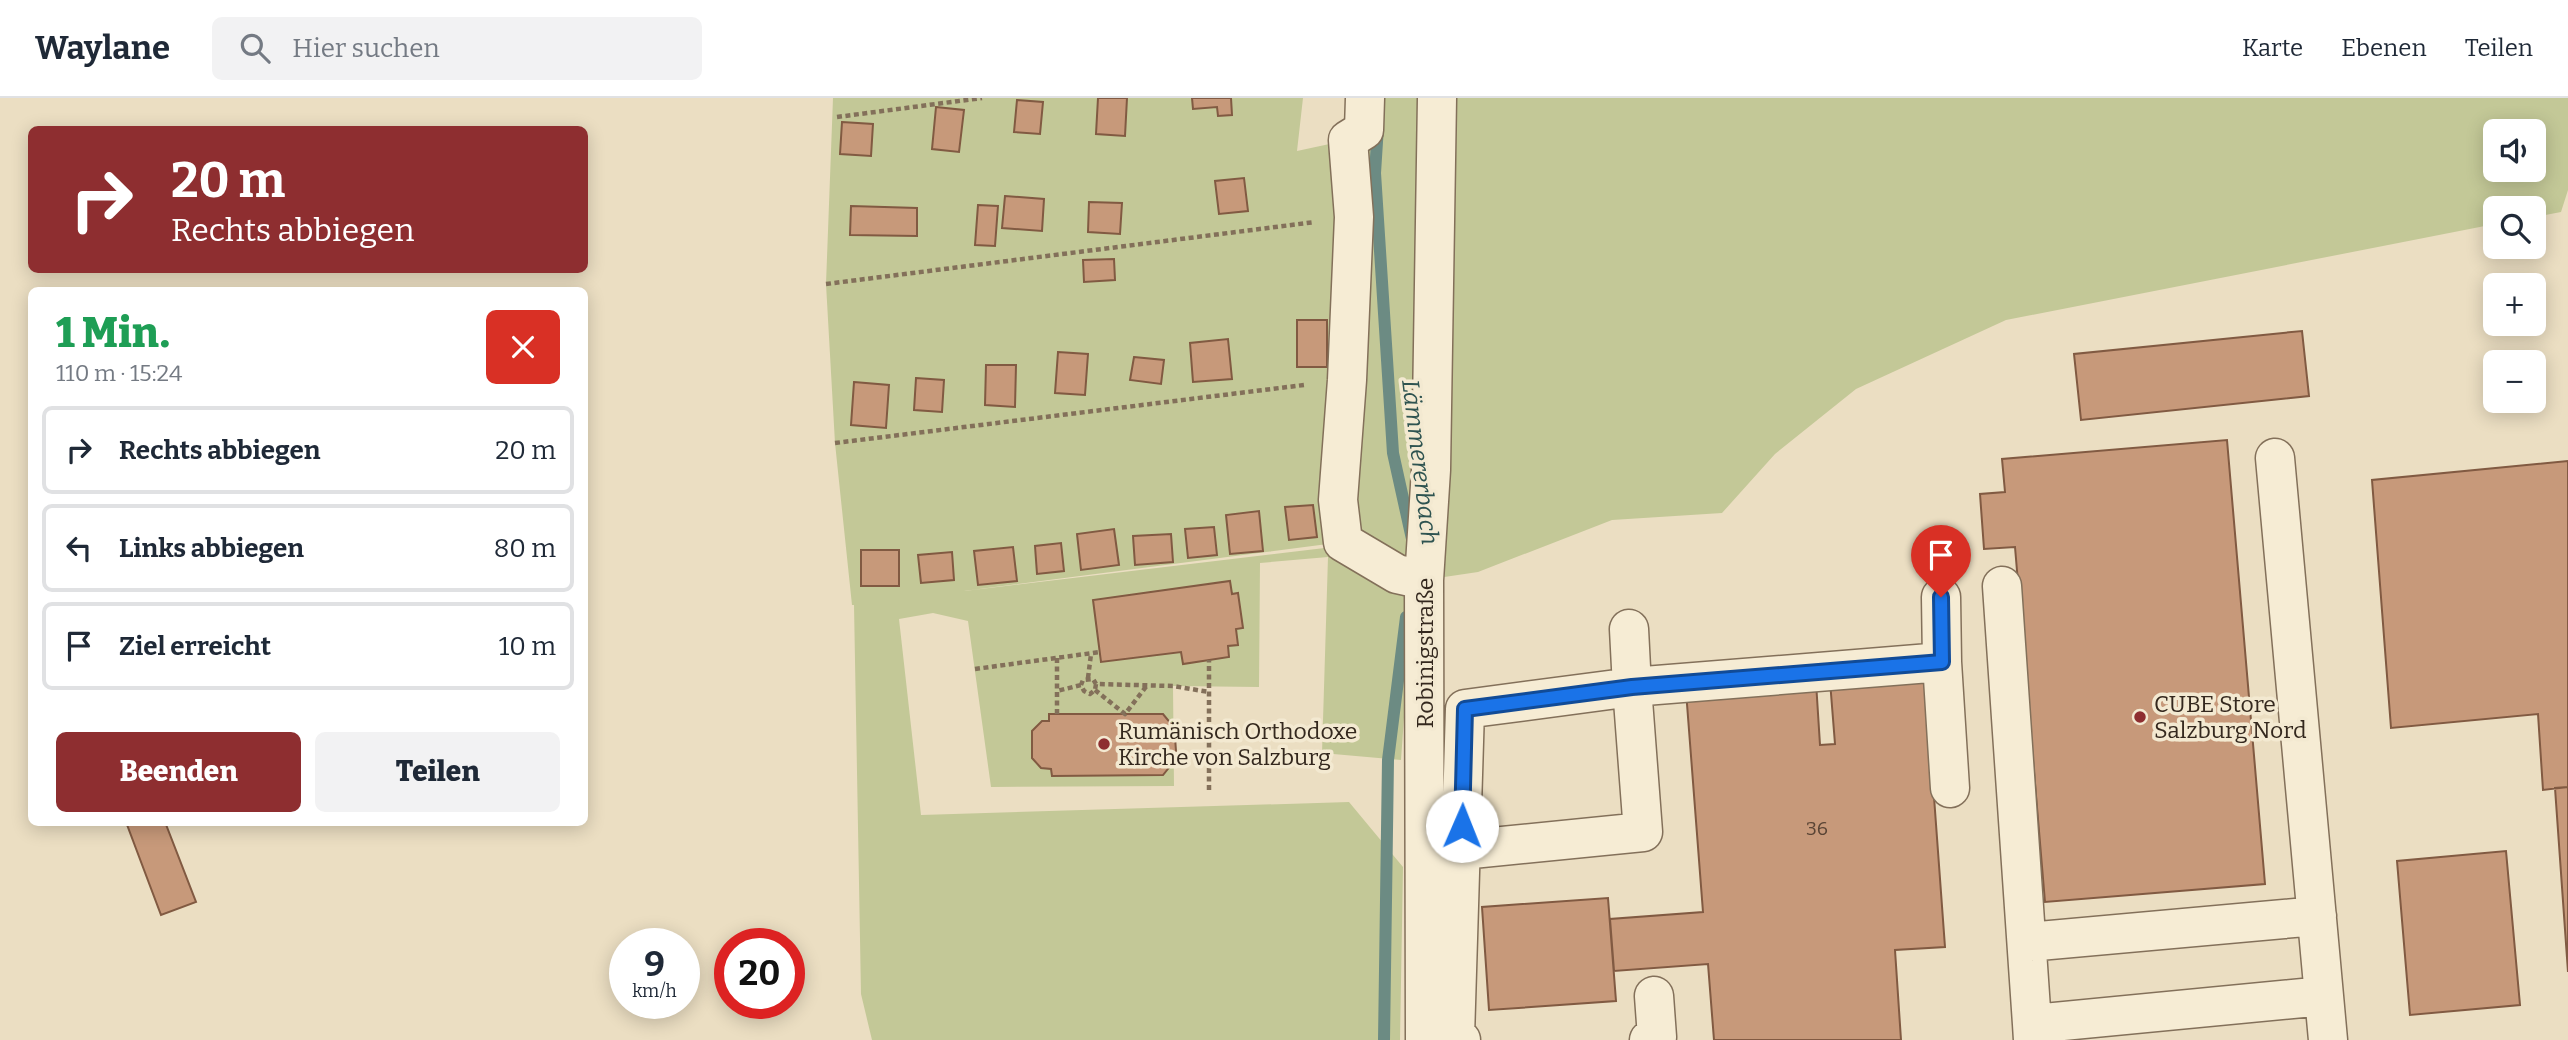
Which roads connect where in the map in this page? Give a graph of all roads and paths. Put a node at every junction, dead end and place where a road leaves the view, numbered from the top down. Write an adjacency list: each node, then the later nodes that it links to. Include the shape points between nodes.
1 (982, 98): 4 (path)
2 (1365, 98): 5 (street, via 1364,130 1348,140)
3 (1437, 98): 10 (street, Robinigstraße, via 1431,470)
4 (837, 117)
5 (1354, 217): 6 (path); 7 (street)
6 (826, 284)
7 (1347, 380): 8 (path); 10 (street, via 1338,500 1343,542)
8 (835, 443)
9 (2275, 458): 31 (street)
10 (1411, 577): 36 (street, Robinigstraße)
11 (2002, 586): 32 (street)
12 (1941, 597): 18 (street)
13 (1629, 629): 24 (street)
14 (1100, 652): 15 (path)
15 (1091, 654): 16 (path); 20 (path)
16 (1056, 658): 19 (path); 25 (path)
17 (1209, 660): 26 (path)
18 (1942, 662): 24 (street); 28 (street)
19 (975, 669)
20 (1088, 678): 22 (path); 23 (path)
21 (1148, 684): 23 (path); 23 (path, via 1125,713); 26 (path)
22 (1082, 685): 23 (path, via 1090,694); 25 (path)
23 (1096, 687)
24 (1632, 687): 30 (street, via 1465,709); 30 (street, via 1643,832)
25 (1056, 691): 27 (path)
26 (1209, 692): 29 (path)
27 (1056, 713)
28 (1950, 788)
29 (1209, 790)
30 (1462, 850): 37 (street, via 1455,1037)
31 (2317, 916): 32 (street); 34 (street)
32 (2027, 942): 35 (street)
33 (1654, 996): 38 (street, via 1657,1038)
34 (2324, 996): 35 (street); 39 (street)
35 (2032, 1032)
36 (1425, 1040)
37 (1461, 1040)
38 (1649, 1040)
39 (2328, 1040)

